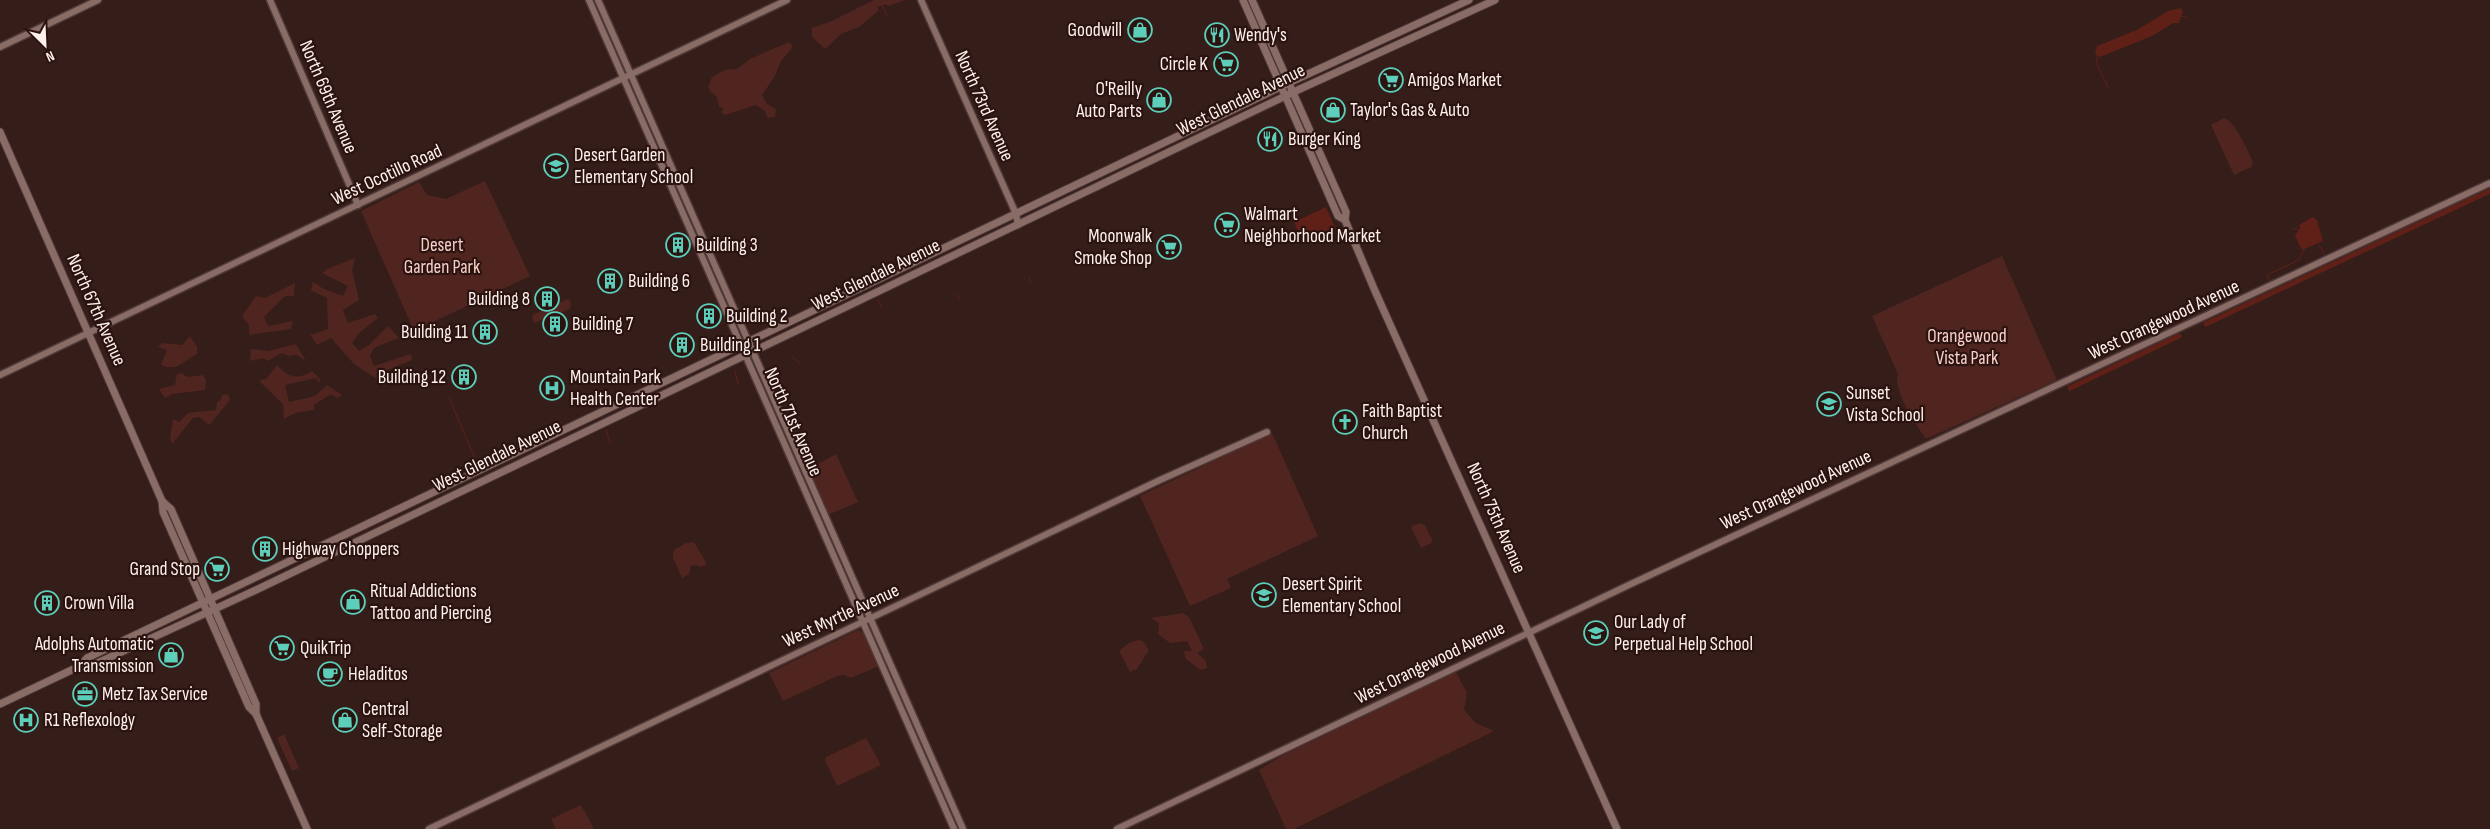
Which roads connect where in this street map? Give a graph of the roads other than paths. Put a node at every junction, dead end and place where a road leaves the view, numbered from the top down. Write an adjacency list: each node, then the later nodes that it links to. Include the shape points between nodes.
1 (98, 0): 11 (street)
2 (270, 0): 20 (street, North 69th Avenue)
3 (589, 0): 13 (street, North 71st Avenue)
4 (598, 0): 12 (street, North 71st Avenue)
5 (787, 0): 12 (street, West Ocotillo Road)
6 (921, 0): 21 (street, North 73rd Avenue)
7 (1243, 0): 15 (main road, North 75th Avenue)
8 (1252, 0): 14 (main road, North 75th Avenue)
9 (1468, 0): 14 (main road, West Glendale Avenue)
10 (1495, 0): 16 (main road, West Glendale Avenue)
11 (0, 47)
12 (631, 75): 13 (street, West Ocotillo Road); 25 (street, North 71st Avenue)
13 (624, 78): 20 (street, West Ocotillo Road); 25 (street, North 71st Avenue)
14 (1289, 83): 15 (main road, West Glendale Avenue); 16 (main road, North 75th Avenue)
15 (1281, 87): 17 (main road, North 75th Avenue); 21 (main road, West Glendale Avenue)
16 (1294, 93): 17 (main road, West Glendale Avenue); 22 (main road, North 75th Avenue, via 1346,212)
17 (1285, 97): 22 (main road, North 75th Avenue, via 1338,216); 23 (main road, West Glendale Avenue)
18 (0, 132): 24 (main road, North 67th Avenue)
19 (2490, 183): 40 (street, West Orangewood Avenue)
20 (358, 205): 24 (street, West Ocotillo Road)
21 (1016, 214): 23 (street, North 73rd Avenue); 25 (main road, West Glendale Avenue)
22 (1345, 220): 40 (main road, North 75th Avenue)
23 (1018, 225): 26 (main road, West Glendale Avenue)
24 (89, 334): 27 (street, West Ocotillo Road); 31 (main road, North 67th Avenue)
25 (746, 344): 26 (street, North 71st Avenue); 29 (main road, West Glendale Avenue)
26 (751, 354): 30 (main road, West Glendale Avenue); 38 (street, North 71st Avenue); 39 (street, North 71st Avenue)
27 (0, 375)
28 (1267, 432): 38 (street, West Myrtle Avenue)
29 (537, 443): 30 (main road); 32 (main road, West Glendale Avenue)
30 (542, 453): 33 (main road, West Glendale Avenue)
31 (162, 501): 34 (main road, North 67th Avenue, via 170,509); 35 (main road, North 67th Avenue, via 163,512)
32 (336, 540): 33 (main road, via 312,556); 34 (main road, West Glendale Avenue)
33 (312, 563): 36 (main road, West Glendale Avenue)
34 (210, 599): 35 (main road, West Glendale Avenue); 36 (main road, North 67th Avenue)
35 (203, 603): 37 (main road, North 67th Avenue); 41 (main road, West Glendale Avenue, via 88,658)
36 (214, 609): 37 (main road, West Glendale Avenue); 43 (main road, North 67th Avenue, via 256,704)
37 (207, 612): 41 (main road, West Glendale Avenue, via 91,666); 43 (main road, North 67th Avenue, via 249,707)
38 (870, 618): 39 (street, West Myrtle Avenue); 44 (street, North 71st Avenue)
39 (863, 622): 45 (street, North 71st Avenue); 47 (street, West Myrtle Avenue)
40 (1530, 632): 50 (street, West Orangewood Avenue); 51 (main road, North 75th Avenue)
41 (80, 666): 42 (main road, West Glendale Avenue)
42 (0, 704)
43 (256, 714): 46 (main road, North 67th Avenue)
44 (935, 764): 45 (street); 49 (street, North 71st Avenue)
45 (927, 767): 48 (street, North 71st Avenue)
46 (307, 829)
47 (430, 829)
48 (954, 829)
49 (963, 829)
50 (1117, 829)
51 (1617, 829)

